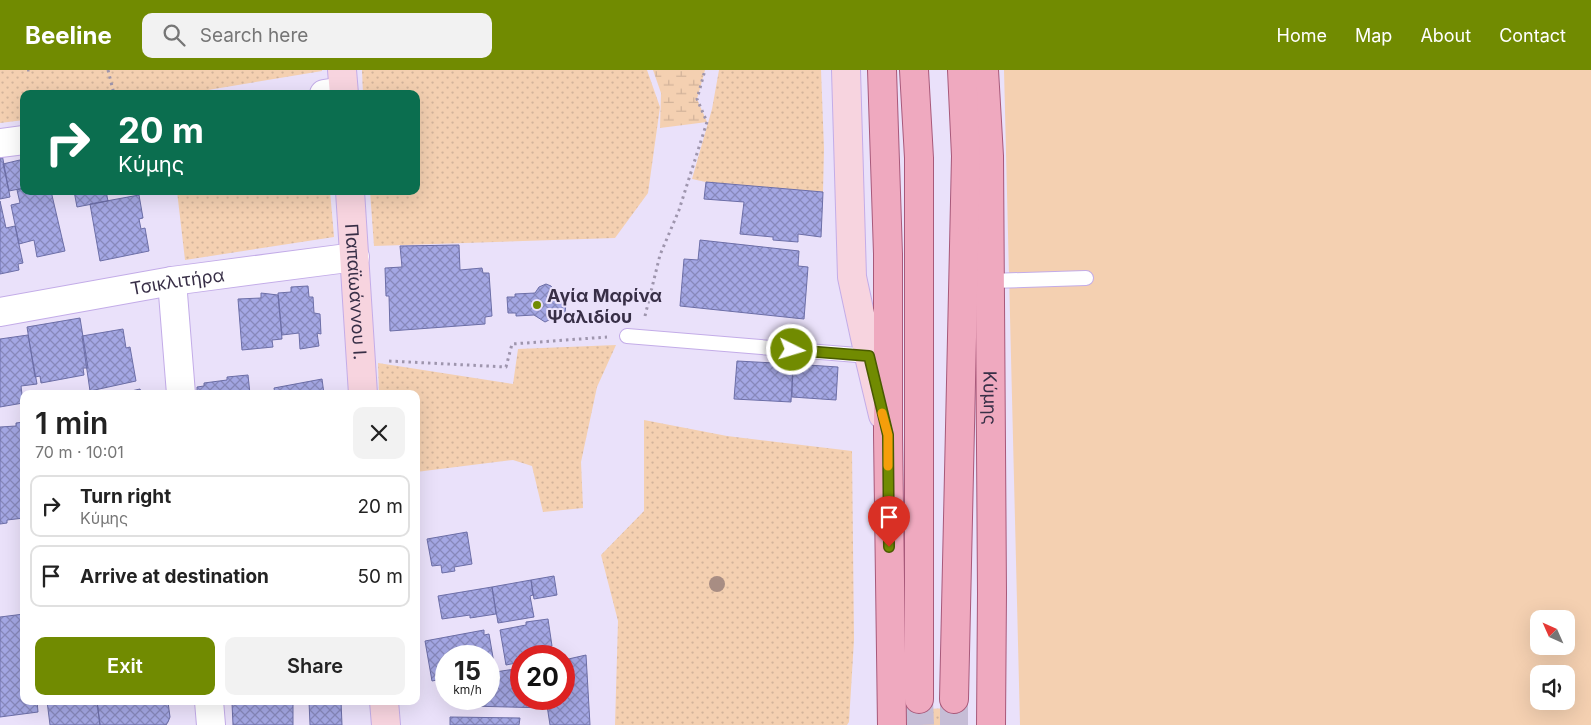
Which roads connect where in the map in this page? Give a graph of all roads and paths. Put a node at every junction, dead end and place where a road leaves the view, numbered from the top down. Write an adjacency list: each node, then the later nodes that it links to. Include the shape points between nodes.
1 (27, 70): 2 (path)
2 (32, 70)
3 (108, 70): 10 (path)
4 (705, 70): 19 (path, via 697,99 707,122)
5 (846, 70): 20 (street, via 852,277)
6 (882, 70): 24 (main road, via 888,254)
7 (914, 70): 26 (main road, via 919,158)
8 (962, 70): 27 (main road, Κύμης, via 966,166)
9 (984, 70): 17 (main road, Κύμης, via 989,156)
10 (113, 90)
11 (20, 141): 12 (street)
12 (0, 144)
13 (350, 195): 14 (street, Παπαϊωάννου Ι.)
14 (355, 257): 16 (street, Τσικλιτήρα); 21 (street, Παπαϊωάννου Ι.)
15 (1086, 278): 17 (lane)
16 (172, 281): 18 (street, Τσικλιτήρα); 22 (street)
17 (990, 281): 34 (main road, Κύμης)
18 (0, 312)
19 (633, 336): 20 (lane); 21 (path, via 512,344 506,367)
20 (869, 356): 24 (street)
21 (361, 360): 23 (street, Παπαϊωάννου Ι.)
22 (182, 390)
23 (363, 390)
24 (888, 435): 25 (main road)
25 (891, 677): 32 (main road); 33 (main road)
26 (919, 699)
27 (954, 699)
28 (209, 705): 30 (street)
29 (384, 705): 31 (street)
30 (211, 725)
31 (386, 725)
32 (878, 725)
33 (892, 725)
34 (991, 725)

